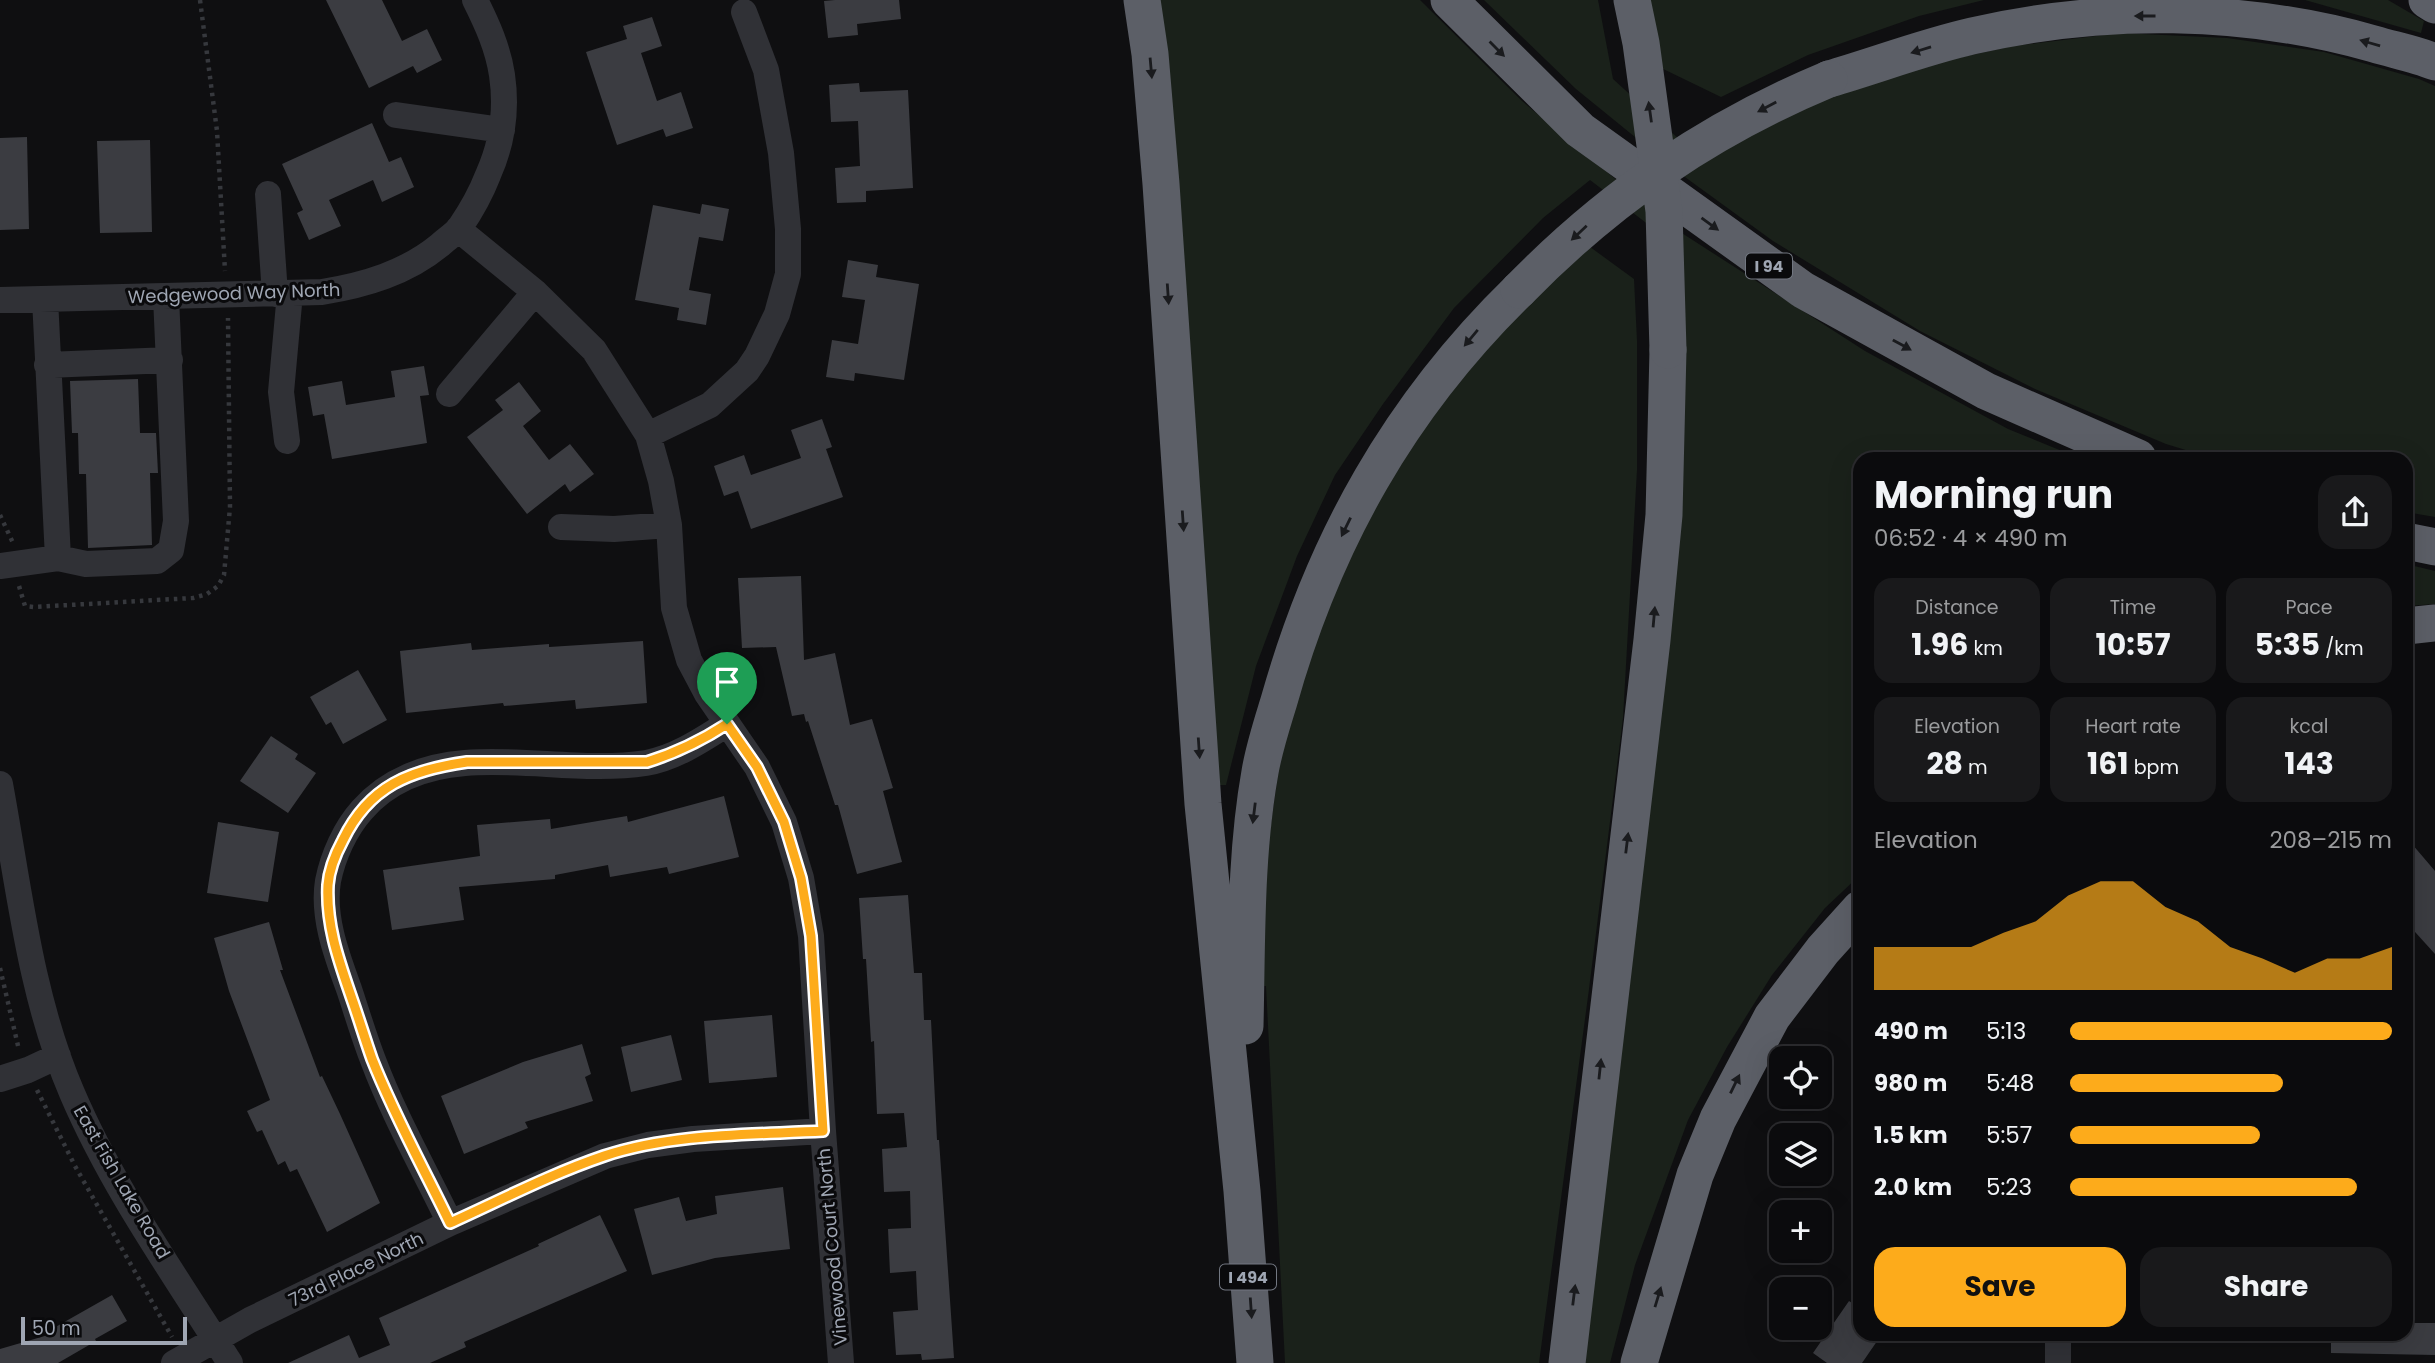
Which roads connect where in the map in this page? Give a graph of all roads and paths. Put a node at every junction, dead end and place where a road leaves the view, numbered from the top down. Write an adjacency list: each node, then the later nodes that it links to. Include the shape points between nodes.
1 (475, 0): 10 (street, Wedgewood Way North, via 492,35 502,75)
2 (1142, 0): 41 (highway, one-way to 41, via 1161,184 1203,804)
3 (1449, 0): 23 (highway, I 94, one-way to 23, via 1580,130 1803,290 1986,391)
4 (1632, 0): 49 (highway, one-way to 4, bridge, via 1664,514 1668,350 1664,211)
5 (2427, 0): 6 (highway)
6 (2435, 5)
7 (744, 12): 21 (street, via 766,71 781,153 788,274 777,314 747,372 710,405)
8 (2435, 62): 41 (highway, one-way to 41, bridge, via 2330,32 2193,16 2076,18 1972,36 1829,79 1782,99 1675,160 1596,217 1478,330 1427,393 1372,477 1301,628 1260,771 1249,863)
9 (396, 115): 10 (street)
10 (502, 130): 12 (street, Wedgewood Way North, via 481,192)
11 (268, 194): 14 (street)
12 (458, 229): 13 (street, Vinewood Court North); 14 (street, Wedgewood Way North, via 427,256 383,278 356,287)
13 (535, 292): 20 (street); 21 (street, Vinewood Court North, via 594,350)
14 (282, 293): 15 (street, Wedgewood Way North); 22 (street, via 281,392)
15 (166, 297): 16 (street, Wedgewood Way North); 18 (street)
16 (45, 299): 17 (street, Wedgewood Way North); 19 (street)
17 (0, 300)
18 (170, 360): 19 (street); 28 (street, via 176,521 171,550 158,561 86,564)
19 (47, 365): 28 (street)
20 (449, 394)
21 (648, 435): 24 (street, Vinewood Court North)
22 (287, 441)
23 (2124, 452)
24 (669, 524): 25 (street); 32 (street, Vinewood Court North, via 674,608 681,638)
25 (561, 527)
26 (2413, 542): 27 (highway)
27 (2435, 547)
28 (58, 558): 29 (street)
29 (0, 566)
30 (2435, 623): 31 (highway)
31 (2413, 625)
32 (727, 724): 40 (street, Vinewood Court North, via 757,767 784,822 801,878 811,936); 42 (street, via 674,754 647,762 437,766 405,776 374,796 352,821 328,882 334,947 372,1059)
33 (0, 784): 37 (street, East Fish Lake Road, via 35,976)
34 (1853, 917): 50 (highway, one-way to 34, via 1695,1175 1718,1119 1772,1017)
35 (0, 968): 36 (path)
36 (20, 1054)
37 (58, 1056): 38 (street); 43 (street, East Fish Lake Road, via 100,1152)
38 (0, 1079)
39 (36, 1089): 45 (path)
40 (823, 1131): 42 (street, 73rd Place North, via 648,1145 605,1156); 47 (street, Vinewood Court North)
41 (1242, 1191): 48 (highway, I 494, one-way to 48)
42 (450, 1223): 43 (street, 73rd Place North)
43 (216, 1340): 45 (street, 73rd Place North); 46 (street, East Fish Lake Road)
44 (2058, 1341): 51 (street)
45 (173, 1351)
46 (230, 1363)
47 (841, 1363)
48 (1255, 1363)
49 (1567, 1363)
50 (1639, 1363)
51 (2058, 1363)

